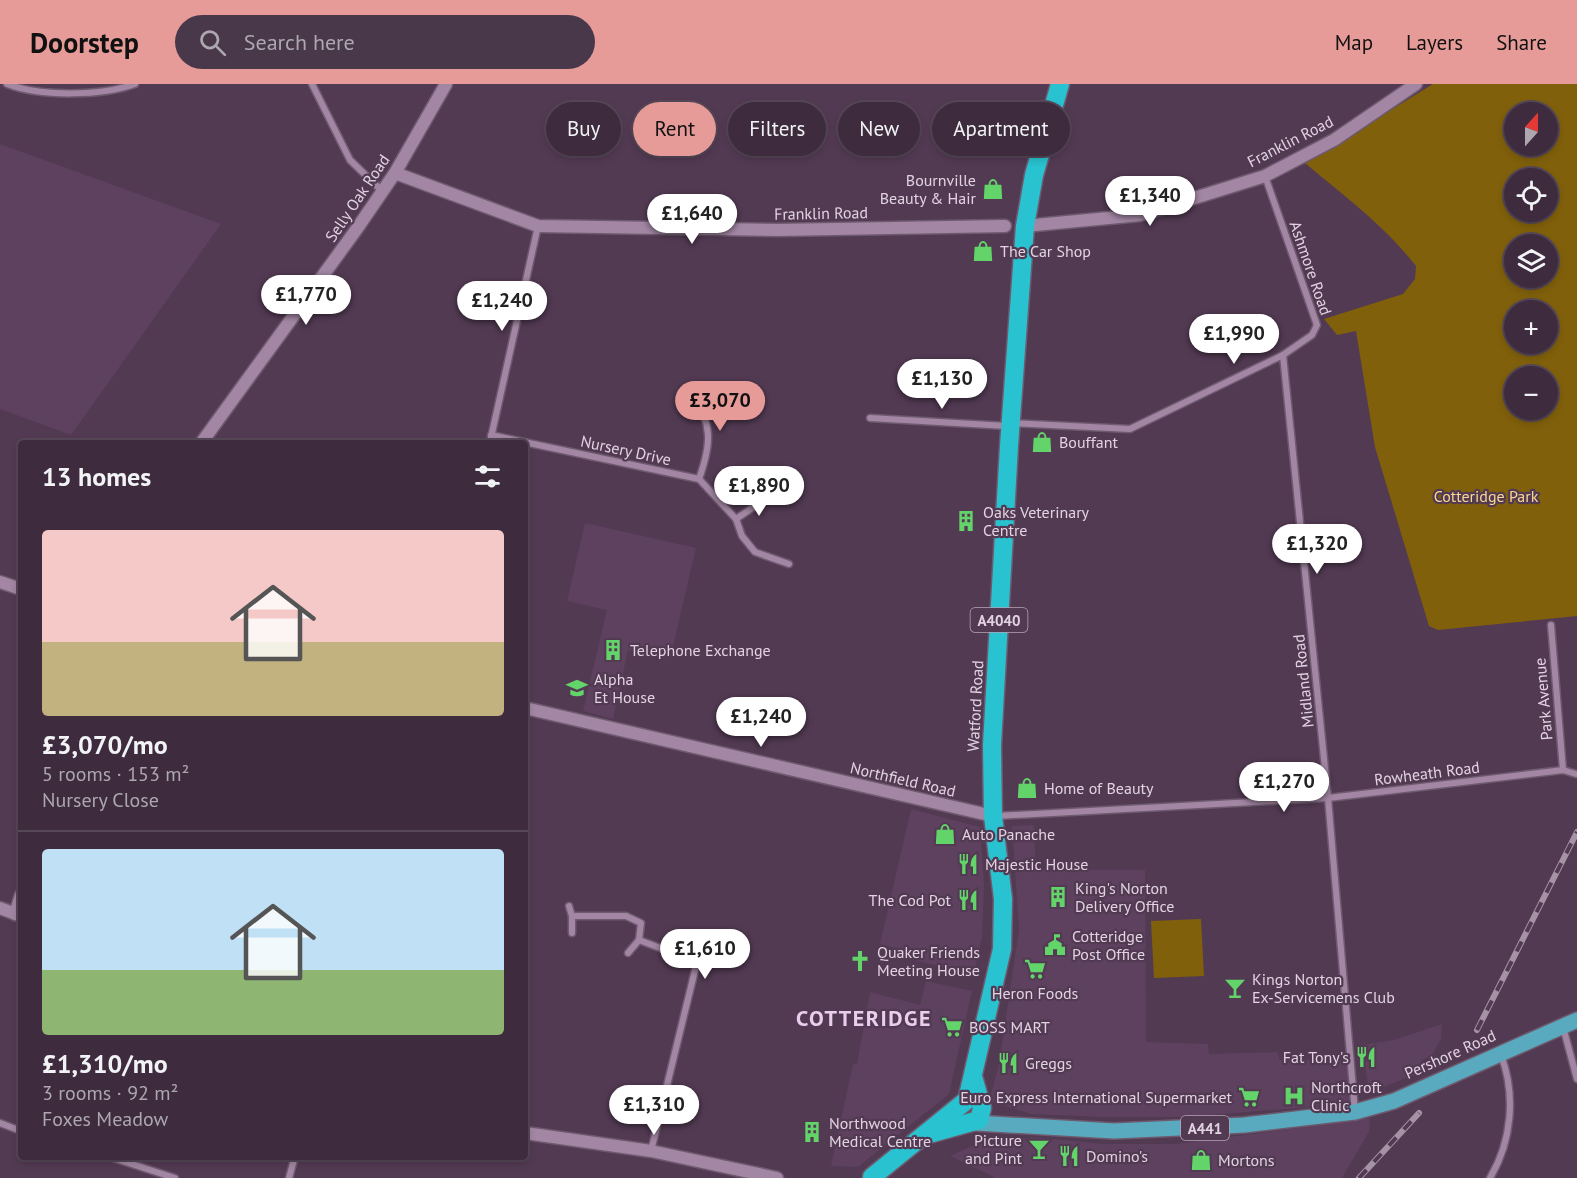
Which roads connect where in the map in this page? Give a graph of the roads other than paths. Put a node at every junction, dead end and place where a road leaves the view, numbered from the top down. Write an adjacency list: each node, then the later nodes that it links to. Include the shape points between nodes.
1 (7, 84): 2 (street, via 79,93)
2 (135, 84)
3 (312, 84): 9 (street, via 350,160)
4 (446, 84): 7 (street, Selly Oak Road)
5 (1060, 84): 12 (highway, A4040, via 1034,175)
6 (1416, 84): 8 (street, Franklin Road, via 1334,140)
7 (395, 173): 9 (street, Selly Oak Road); 10 (street, Franklin Road)
8 (1265, 176): 12 (street, Franklin Road, via 1140,215); 13 (street, Ashmore Road, via 1317,325 1312,335)
9 (382, 191): 18 (street, Selly Oak Road)
10 (538, 226): 11 (street, Franklin Road, via 696,230); 17 (street)
11 (1005, 226)
12 (1025, 226): 16 (highway, Watford Road / A4040)
13 (1283, 355): 16 (street, Ashmore Road, via 1130,429); 32 (street, Midland Road)
14 (690, 393): 22 (street, via 702,407 708,426 709,452)
15 (870, 418): 16 (street, Ashmore Road)
16 (1011, 425): 33 (highway, Watford Road / A4040, via 992,746)
17 (491, 435): 19 (street); 20 (street, Nursery Drive)
18 (203, 440)
19 (490, 440)
20 (515, 440)
21 (528, 443): 22 (street, Nursery Drive)
22 (699, 479): 24 (street)
23 (768, 497): 24 (street)
24 (736, 519): 25 (street, via 754,552)
25 (789, 564)
26 (0, 582): 27 (street)
27 (18, 588)
28 (1551, 625): 30 (street, Park Avenue)
29 (528, 709): 33 (street, Northfield Road)
30 (1563, 770): 31 (street, Rowheath Road); 32 (street, Rowheath Road)
31 (1576, 774)
32 (1328, 798): 33 (street, Rowheath Road); 47 (street, Midland Road)
33 (993, 816): 46 (highway, Watford Road / A4040, via 1003,899 1003,941 973,1078)
34 (569, 906): 37 (street)
35 (0, 908): 36 (street)
36 (18, 915)
37 (572, 916): 38 (street); 39 (street, via 626,916 641,922)
38 (572, 933)
39 (639, 940): 40 (street); 42 (street)
40 (628, 953)
41 (735, 961): 42 (street)
42 (697, 962): 51 (street)
43 (1570, 1023): 44 (main road, Pershore Road / A441); 45 (street)
44 (1501, 1053): 47 (main road, Pershore Road / A441, via 1394,1101); 58 (street, via 1508,1072 1509,1131)
45 (1577, 1079)
46 (972, 1111): 47 (main road, Pershore Road / A441, via 1013,1126 1114,1131 1244,1125); 57 (highway, via 924,1136)
47 (1355, 1112)
48 (0, 1123): 49 (street)
49 (18, 1130)
50 (528, 1134): 51 (street)
51 (651, 1151): 56 (street)
52 (119, 1160): 54 (street)
53 (295, 1160): 55 (street)
54 (175, 1178)
55 (289, 1178)
56 (777, 1178)
57 (876, 1178)
58 (1490, 1178)

